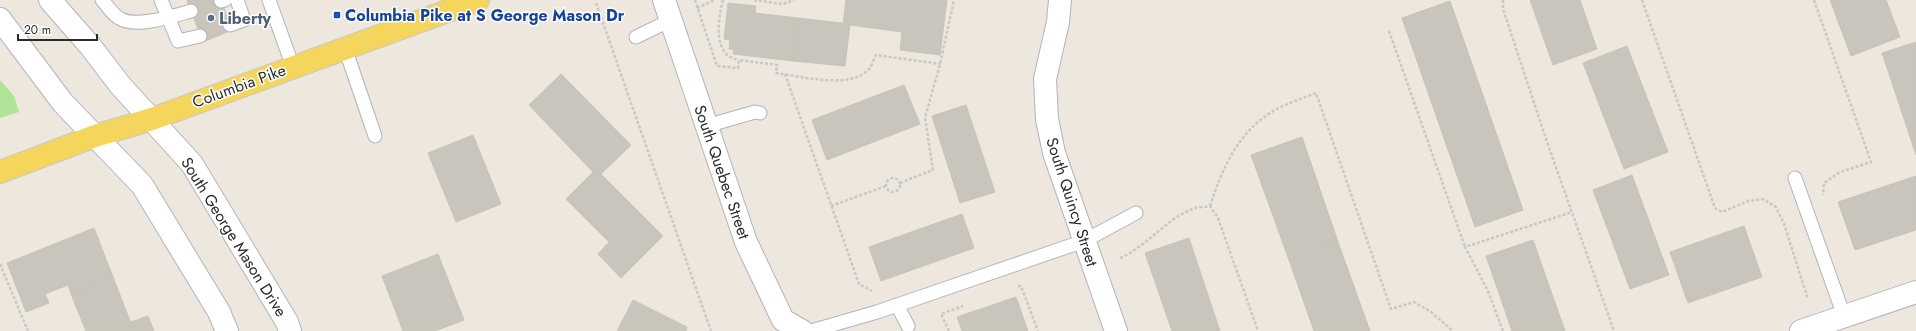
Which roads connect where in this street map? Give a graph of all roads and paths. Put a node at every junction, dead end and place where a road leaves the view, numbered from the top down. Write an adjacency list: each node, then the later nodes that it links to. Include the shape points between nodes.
1 (50, 0): 34 (street, South George Mason Drive, via 120,85)
2 (102, 0): 21 (lane, via 119,18 133,23)
3 (161, 0): 21 (lane)
4 (237, 0): 24 (lane, via 244,20)
5 (268, 0): 31 (lane)
6 (478, 0): 28 (main road, Columbia Pike)
7 (664, 0): 23 (street, South Quebec Street)
8 (695, 0): 19 (path)
9 (715, 0): 19 (path)
10 (723, 0): 29 (path, via 718,30 720,44 728,56)
11 (754, 0): 12 (path, via 783,4)
12 (794, 0)
13 (954, 0): 30 (path)
14 (1060, 0): 47 (street, South Quincy Street, via 1058,22 1045,79 1047,119 1054,154)
15 (1503, 0): 45 (path, via 1503,9)
16 (1642, 0): 54 (path, via 1715,208 1722,212 1763,199 1776,207)
17 (1814, 0): 42 (path, via 1871,162 1840,172 1824,182)
18 (596, 3): 62 (path)
19 (697, 8): 29 (path, via 717,66 738,68)
20 (191, 11): 21 (lane)
21 (167, 18): 26 (lane, via 178,41)
22 (0, 19): 36 (street, via 63,103)
23 (671, 20): 27 (lane); 35 (street, South Quebec Street)
24 (230, 25)
25 (1389, 30): 48 (path)
26 (200, 36)
27 (636, 37)
28 (345, 48): 31 (main road, Columbia Pike); 37 (lane)
29 (739, 60): 32 (path, via 777,65 776,73)
30 (940, 64): 32 (path, via 876,55 868,69 856,78 837,81); 40 (path, via 926,118 933,170)
31 (293, 67): 34 (main road, Columbia Pike)
32 (785, 74): 43 (path)
33 (760, 113): 35 (lane, via 755,112)
34 (152, 119): 36 (main road, Columbia Pike); 61 (street, South George Mason Drive, via 192,164)
35 (706, 126): 63 (street, South Quebec Street, via 746,242 783,320)
36 (95, 136): 38 (main road, Columbia Pike); 60 (street, via 142,185)
37 (375, 136)
38 (0, 172)
39 (1795, 178): 57 (lane)
40 (900, 183): 41 (path, via 892,178); 41 (path, via 899,190 895,192 890,192)
41 (886, 186): 43 (path)
42 (1823, 201)
43 (832, 206): 52 (path, via 859,284)
44 (1210, 206): 49 (path, via 1195,208 1175,218 1134,253); 68 (path, via 1218,218); 69 (path, via 1226,163 1242,138 1263,117 1316,93 1392,309 1414,302 1431,312)
45 (1572, 212): 48 (path); 71 (path)
46 (1136, 213): 47 (lane)
47 (1084, 241): 56 (lane); 67 (street, South Quincy Street)
48 (1465, 247): 70 (path, via 1488,291)
49 (1120, 258)
50 (0, 264): 59 (path)
51 (1014, 288): 66 (path, via 1021,286)
52 (877, 292)
53 (1916, 292): 57 (street)
54 (1808, 299)
55 (970, 304): 65 (path, via 941,314)
56 (897, 305): 58 (lane); 64 (lane)
57 (1844, 316): 72 (street)
58 (908, 326)
59 (28, 331)
60 (228, 331)
61 (290, 331)
62 (712, 331)
63 (802, 331)
64 (811, 331)
65 (949, 331)
66 (1038, 331)
67 (1116, 331)
68 (1258, 331)
69 (1453, 331)
70 (1503, 331)
71 (1614, 331)
72 (1801, 331)

